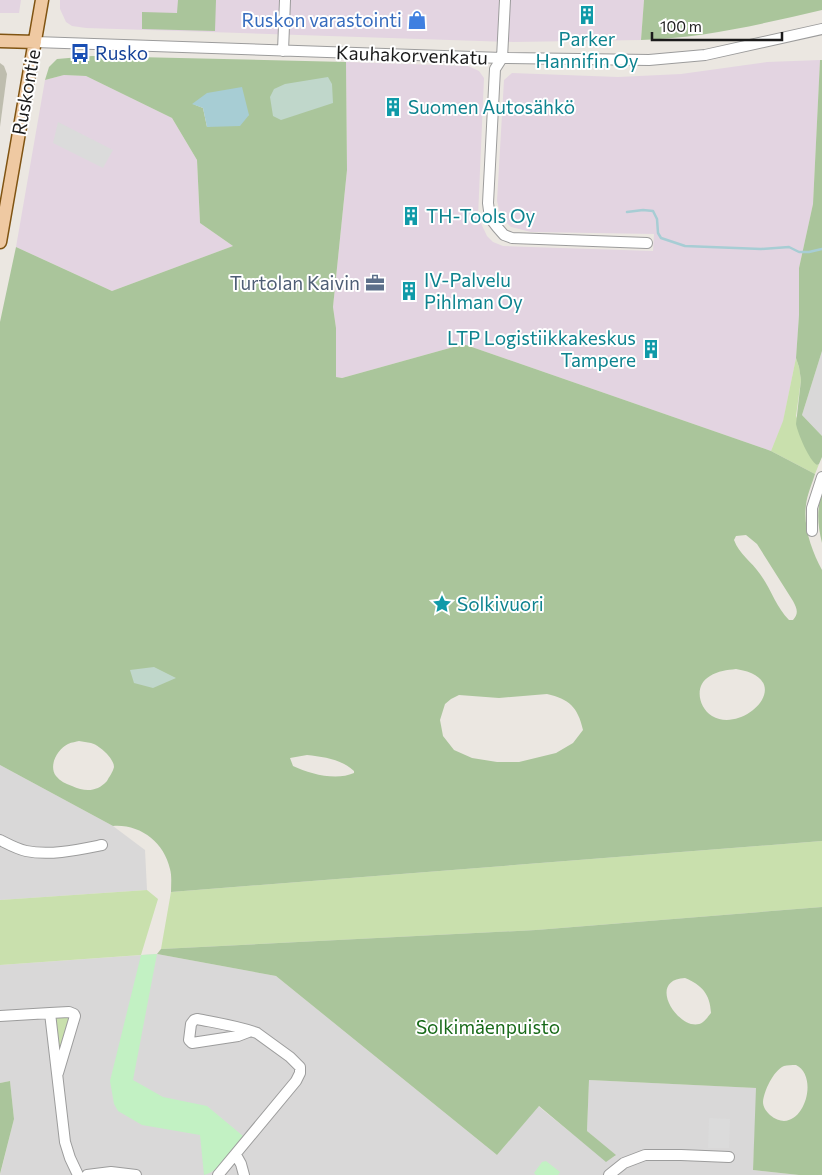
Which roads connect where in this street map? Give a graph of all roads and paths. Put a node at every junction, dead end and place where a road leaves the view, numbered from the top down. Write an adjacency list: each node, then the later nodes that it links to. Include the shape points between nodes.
1 (42, 0): 6 (main road, Ruskontie)
2 (285, 0): 7 (street)
3 (505, 0): 8 (street)
4 (822, 29): 8 (street, Kauhakorvenkatu, via 705,55 670,59)
5 (0, 41): 6 (main road, Kauhakorvenkatu)
6 (35, 42): 7 (street, Kauhakorvenkatu); 9 (main road, Ruskontie)
7 (283, 51): 8 (street, Kauhakorvenkatu)
8 (502, 58): 10 (street, via 495,69 488,191 490,218 497,227 512,238)
9 (0, 242)
10 (647, 243)
11 (822, 476): 12 (street, via 812,508)
12 (812, 531)
13 (0, 840): 14 (street, via 41,854)
14 (102, 846)
15 (50, 1013): 16 (street); 18 (street); 18 (street, via 69,1012 75,1016)
16 (0, 1016)
17 (252, 1030): 17 (street, via 197,1019 191,1024 189,1040 192,1043 238,1036); 19 (street, via 298,1064 300,1074)
18 (58, 1074): 21 (street, via 65,1142)
19 (236, 1155): 24 (street); 25 (street)
20 (729, 1157): 26 (street, via 646,1155 624,1163)
21 (78, 1175)
22 (87, 1175): 23 (street, via 112,1172)
23 (136, 1175)
24 (218, 1175)
25 (244, 1175)
26 (609, 1175)

